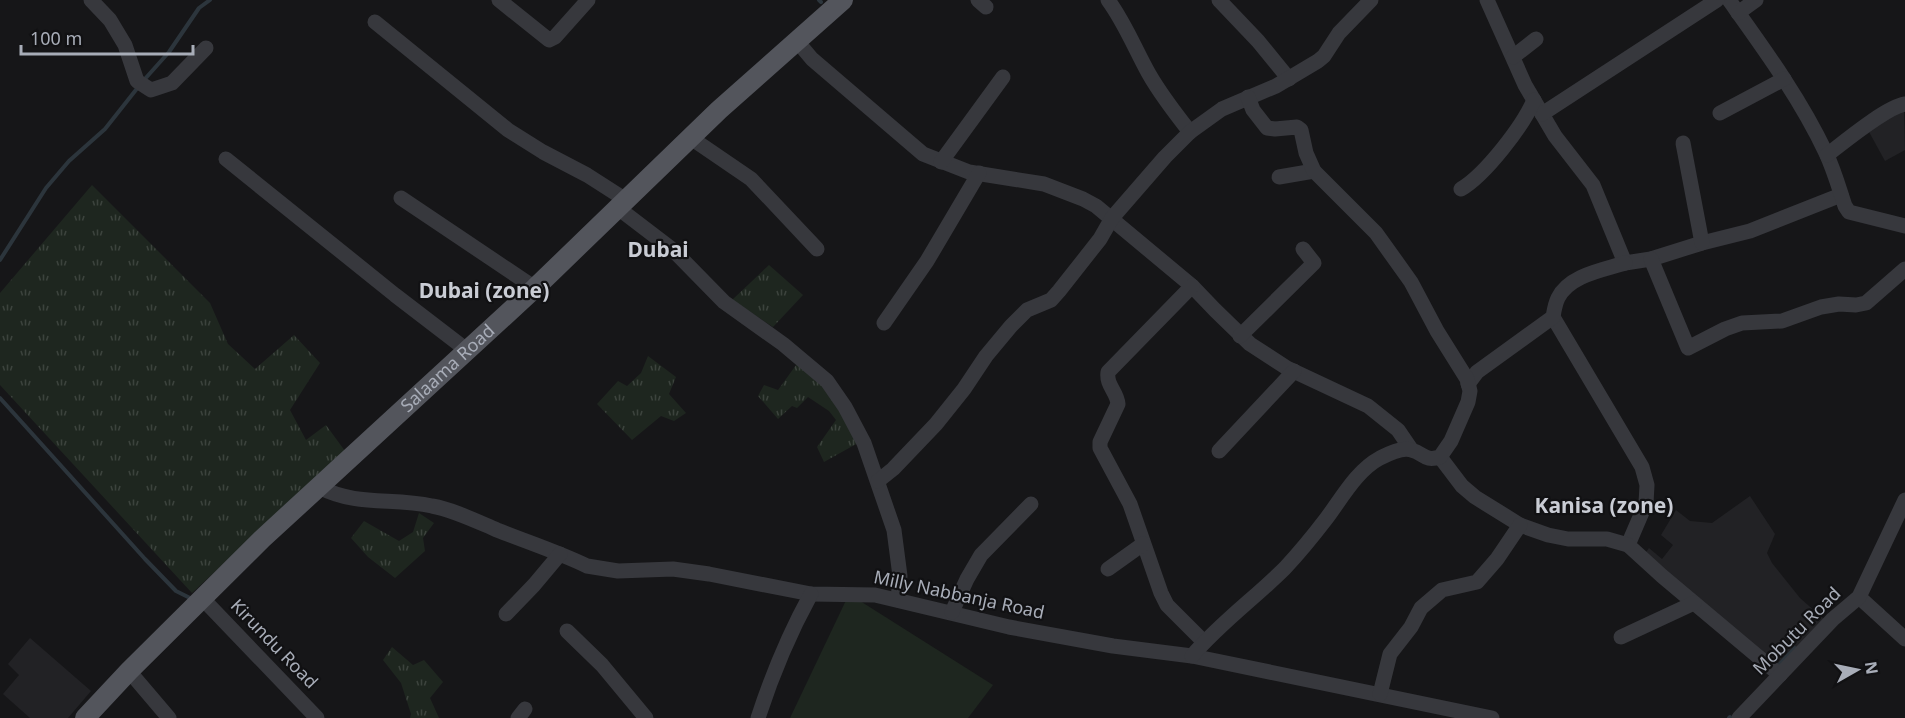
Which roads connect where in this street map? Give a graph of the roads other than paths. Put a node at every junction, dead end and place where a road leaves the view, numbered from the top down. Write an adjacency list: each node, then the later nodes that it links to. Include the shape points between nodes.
1 (91, 0): 15 (street, via 110,20 125,45 136,81 151,90 172,84)
2 (499, 0): 3 (street, via 549,40)
3 (588, 0)
4 (843, 0): 14 (main road, Salaama Road)
5 (1108, 0): 25 (street, via 1163,98)
6 (1219, 0): 18 (street)
7 (1487, 0): 16 (street)
8 (1717, 0): 24 (street)
9 (1756, 0): 11 (street)
10 (1369, 1): 18 (street, via 1324,56)
11 (1733, 6): 19 (street)
12 (375, 22): 37 (street, via 508,130 587,175)
13 (1536, 39): 16 (street)
14 (796, 40): 26 (main road, Salaama Road); 30 (street, via 812,59 909,143)
15 (206, 48)
16 (1513, 57): 21 (street)
17 (1003, 78): 30 (street)
18 (1289, 79): 20 (street)
19 (1784, 80): 23 (street); 28 (street)
20 (1248, 97): 25 (street, via 1222,109); 31 (street, via 1267,128 1301,130)
21 (1534, 100): 24 (street); 34 (street, via 1506,142 1472,183)
22 (1905, 104): 28 (street)
23 (1720, 113)
24 (1542, 114): 44 (street, via 1593,185)
25 (1190, 132): 38 (street)
26 (691, 138): 37 (main road, Salaama Road); 41 (street, via 751,179)
27 (1683, 143): 40 (street)
28 (1827, 155): 35 (street)
29 (226, 159): 51 (street)
30 (941, 162): 32 (street)
31 (1314, 171): 33 (street); 53 (street, via 1376,233 1411,282)
32 (979, 173): 38 (street, via 1044,184 1083,199); 49 (street, via 927,261)
33 (1279, 177)
34 (1461, 189)
35 (1841, 195): 39 (street, via 1849,212); 40 (street, via 1750,231)
36 (401, 198): 47 (street)
37 (622, 204): 47 (main road, Salaama Road); 57 (street, via 724,302 827,381 864,443)
38 (1112, 218): 46 (street); 57 (street, via 1051,300 1027,310 1011,326 936,424)
39 (1905, 226)
40 (1702, 243): 43 (street)
41 (817, 249)
42 (1303, 249): 50 (street, via 1314,263)
43 (1651, 259): 44 (street); 45 (street, via 1688,348 1742,323 1782,321 1821,307 1866,303)
44 (1625, 263): 48 (street, via 1582,277 1568,286 1558,298)
45 (1905, 269)
46 (1192, 286): 50 (street); 62 (street, via 1108,372 1107,380 1118,404 1102,435 1100,448 1130,504)
47 (535, 288): 51 (main road, Salaama Road)
48 (1553, 317): 53 (street, via 1477,372); 63 (street, via 1642,467 1646,503)
49 (884, 323)
50 (1240, 336): 52 (street)
51 (468, 351): 58 (main road, Salaama Road)
52 (1294, 371): 54 (street, via 1368,406 1398,430); 55 (street)
53 (1468, 384): 56 (street, via 1462,420)
54 (1411, 449): 56 (street, via 1425,458); 76 (street, via 1393,452 1358,475 1286,567)
55 (1219, 451)
56 (1440, 457): 61 (street, via 1462,486)
57 (878, 481): 69 (street, via 897,545)
58 (319, 487): 64 (street, Milly Nabbanja Road, via 362,501 434,506); 68 (main road, Salaama Road)
59 (1905, 500): 67 (street, Mobutu Road)
60 (1031, 504): 71 (street, via 981,555)
61 (1520, 525): 63 (street, via 1568,539 1607,539); 80 (street, via 1477,582 1442,590 1421,608 1390,654)
62 (1143, 544): 65 (street); 76 (street, via 1167,605)
63 (1628, 545): 70 (street)
64 (560, 554): 66 (street, Milly Nabbanja Road, via 605,570 673,568); 72 (street)
65 (1108, 569)
66 (811, 594): 69 (street, Milly Nabbanja Road, via 875,595); 85 (street, via 779,659)
67 (1859, 597): 75 (street); 79 (street, Mobutu Road)
68 (202, 598): 78 (main road, Salaama Road); 83 (street, Kirundu Road)
69 (898, 600): 71 (street, Milly Nabbanja Road)
70 (1694, 603): 74 (street); 79 (street)
71 (952, 612): 77 (street, Milly Nabbanja Road, via 1069,638)
72 (506, 614)
73 (567, 631): 84 (street, via 602,665)
74 (1621, 638)
75 (1905, 639)
76 (1204, 642): 77 (street)
77 (1191, 656): 80 (street, Milly Nabbanja Road)
78 (129, 671): 81 (main road, Salaama Road); 82 (street)
79 (1780, 675): 87 (street, Mobutu Road)
80 (1380, 694): 86 (street, Milly Nabbanja Road)
81 (85, 718)
82 (169, 718)
83 (317, 718)
84 (646, 718)
85 (758, 718)
86 (1492, 718)
87 (1739, 718)

